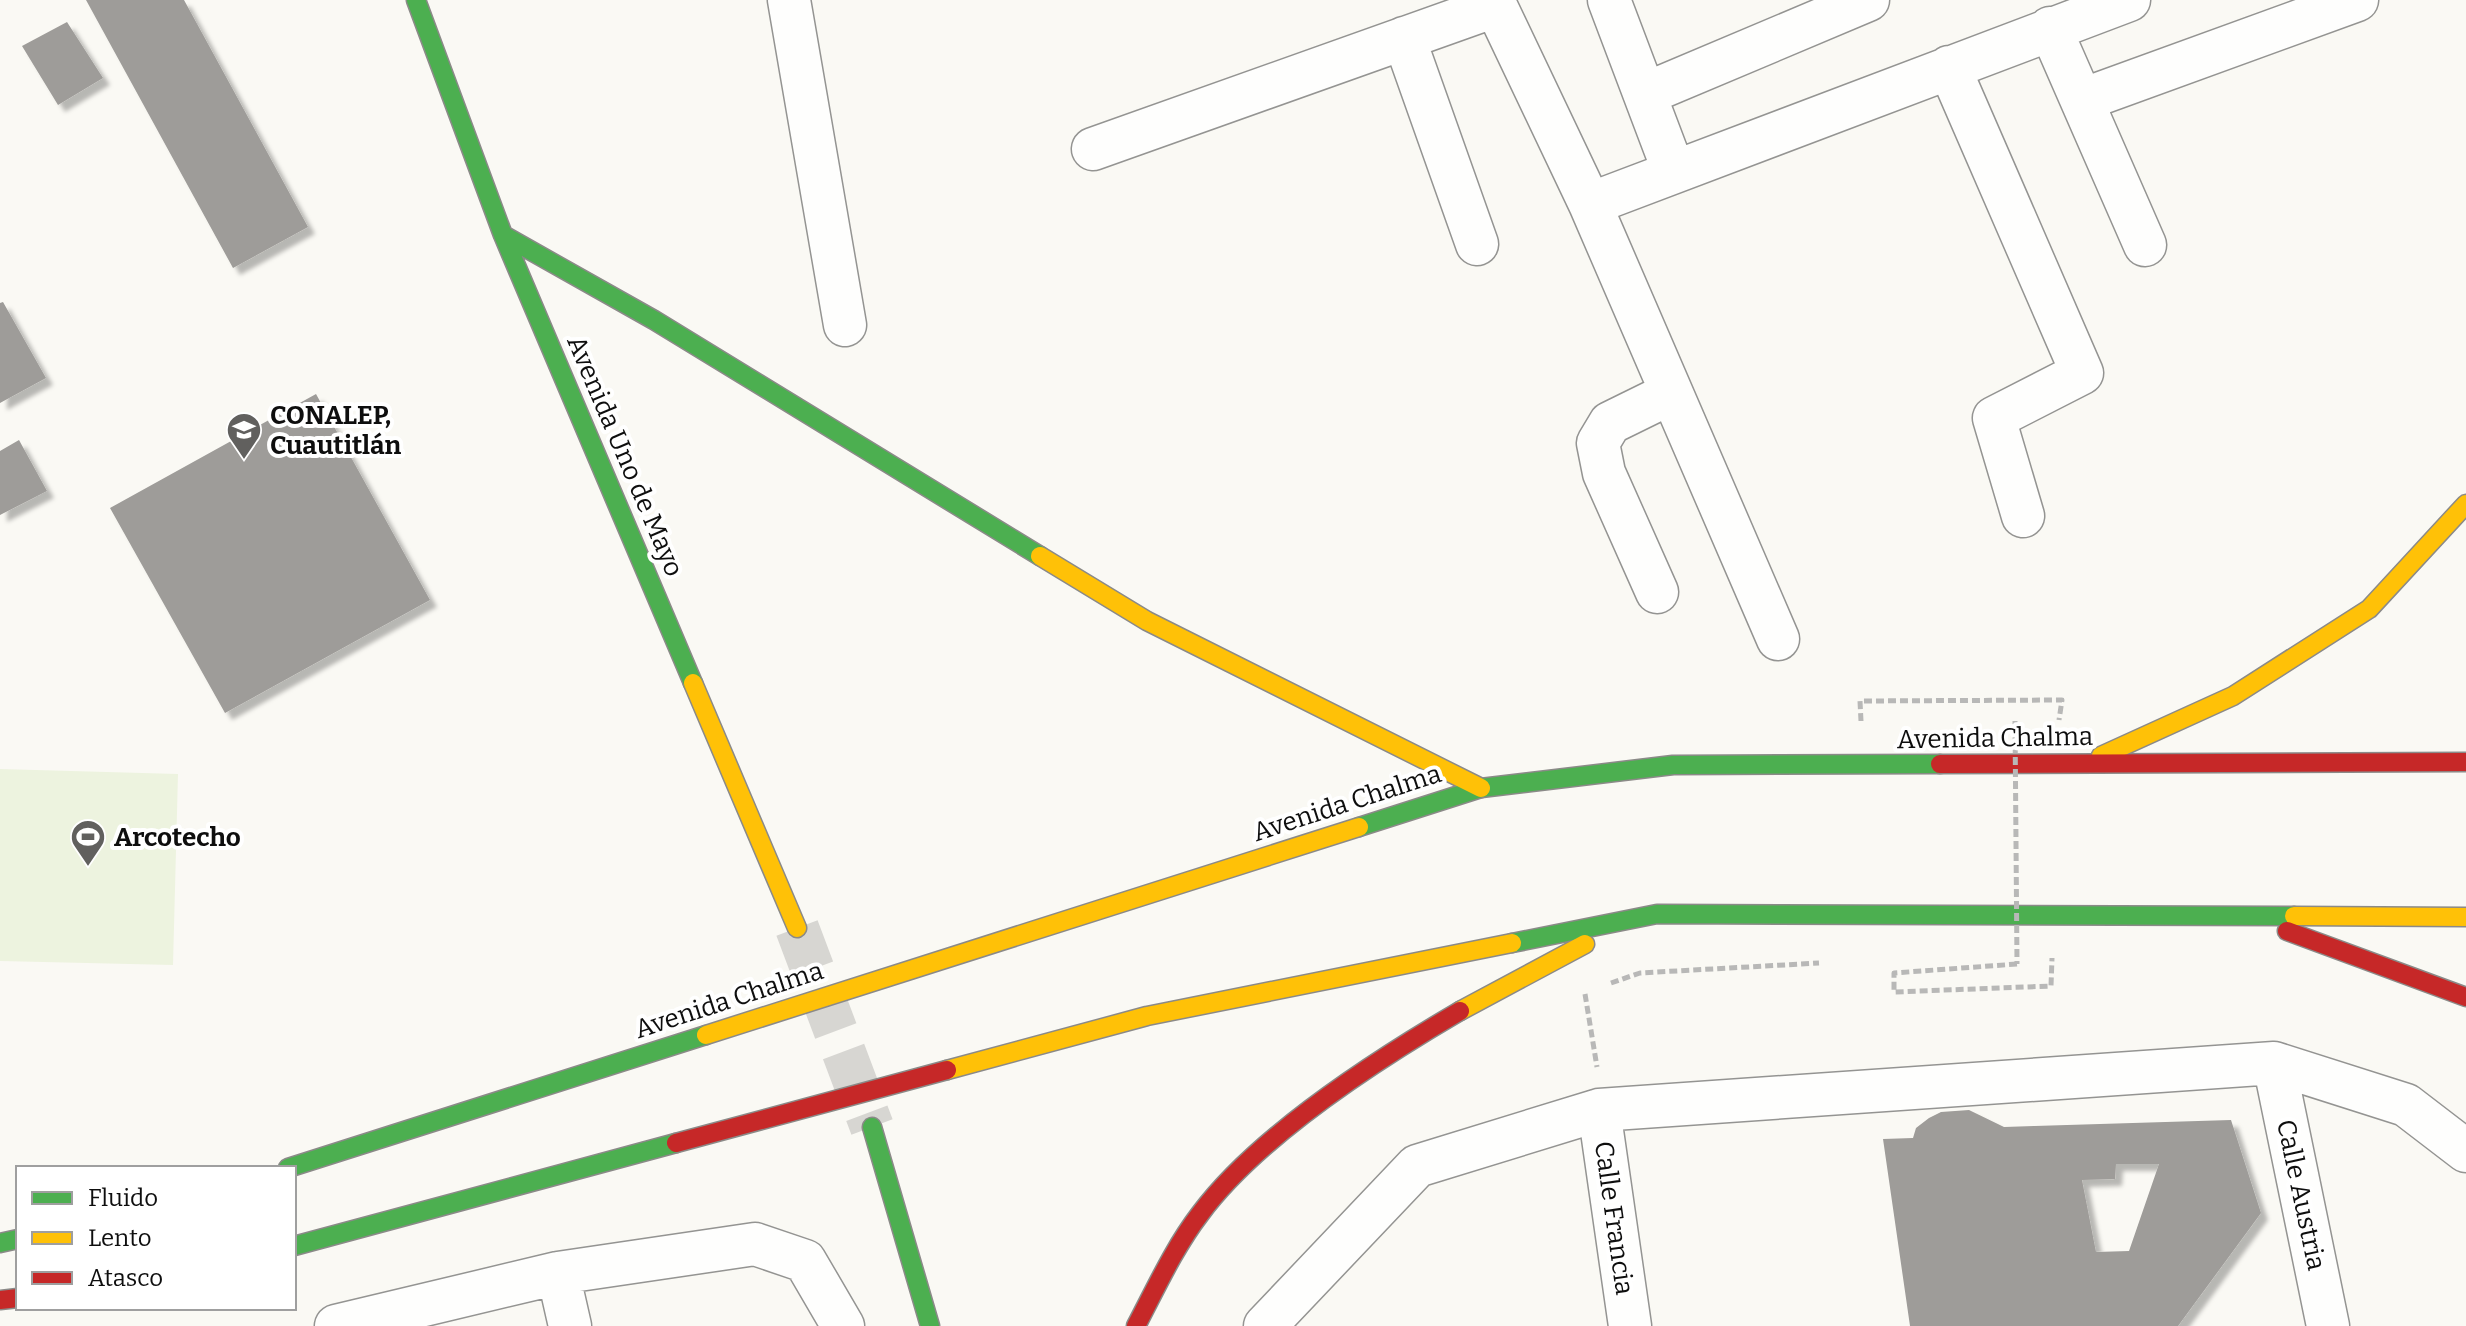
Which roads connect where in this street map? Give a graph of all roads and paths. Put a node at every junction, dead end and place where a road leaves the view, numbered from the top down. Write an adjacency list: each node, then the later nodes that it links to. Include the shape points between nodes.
1 (416, 0): 16 (main road, Avenida Uno de Mayo)
2 (789, 0): 19 (street)
3 (1609, 0): 11 (street)
4 (1868, 0): 11 (street)
5 (2129, 0): 8 (street)
6 (2357, 0): 12 (street)
7 (1494, 3): 9 (street); 15 (street)
8 (2050, 28): 10 (street); 12 (street)
9 (1404, 38): 13 (street); 17 (street)
10 (1949, 67): 14 (street); 22 (street, via 2082,373 1994,418)
11 (1645, 94): 14 (street)
12 (2082, 100): 18 (street)
13 (1093, 149)
14 (1674, 172): 15 (street)
15 (1590, 204): 20 (street)
16 (503, 235): 30 (main road, via 668,328 1147,621); 34 (main road, Avenida Uno de Mayo)
17 (1477, 244)
18 (2145, 245)
19 (845, 325)
20 (1669, 394): 23 (street, via 1610,423 1598,443 1604,473); 24 (street)
21 (2466, 504): 29 (main road, via 2369,609 2233,696)
22 (2023, 516)
23 (1657, 592)
24 (1778, 639)
25 (1860, 701): 26 (path, via 2062,700 2060,720)
26 (2045, 720)
27 (2030, 721): 38 (path, bridge, via 2015,721)
28 (2466, 762): 29 (main road, Avenida Chalma)
29 (2087, 763): 30 (main road, Avenida Chalma, via 1673,765)
30 (1481, 788): 46 (main road, Avenida Chalma)
31 (1657, 914): 33 (main road); 47 (main road, via 1147,1016); 53 (main road, via 1562,955 1468,1006 1333,1095 1208,1202)
32 (2466, 917): 33 (main road)
33 (2246, 919): 41 (main road)
34 (797, 928)
35 (2037, 960): 36 (path)
36 (2052, 960)
37 (1930, 962): 38 (path)
38 (2019, 962): 40 (path, via 1894,973 1894,992)
39 (1824, 963): 43 (path, via 1640,973 1584,992 1600,1086)
40 (2051, 986)
41 (2466, 997)
42 (2274, 1063): 43 (street); 45 (street, via 2406,1105); 56 (street, Calle Austria)
43 (1599, 1110): 54 (street, via 1417,1166); 55 (street, Calle Francia)
44 (872, 1127): 52 (main road)
45 (2466, 1151)
46 (294, 1166)
47 (296, 1245)
48 (558, 1273): 49 (street); 50 (street); 51 (street, via 755,1244 805,1261)
49 (336, 1326)
50 (570, 1326)
51 (843, 1326)
52 (930, 1326)
53 (1136, 1326)
54 (1265, 1326)
55 (1630, 1326)
56 (2328, 1326)

